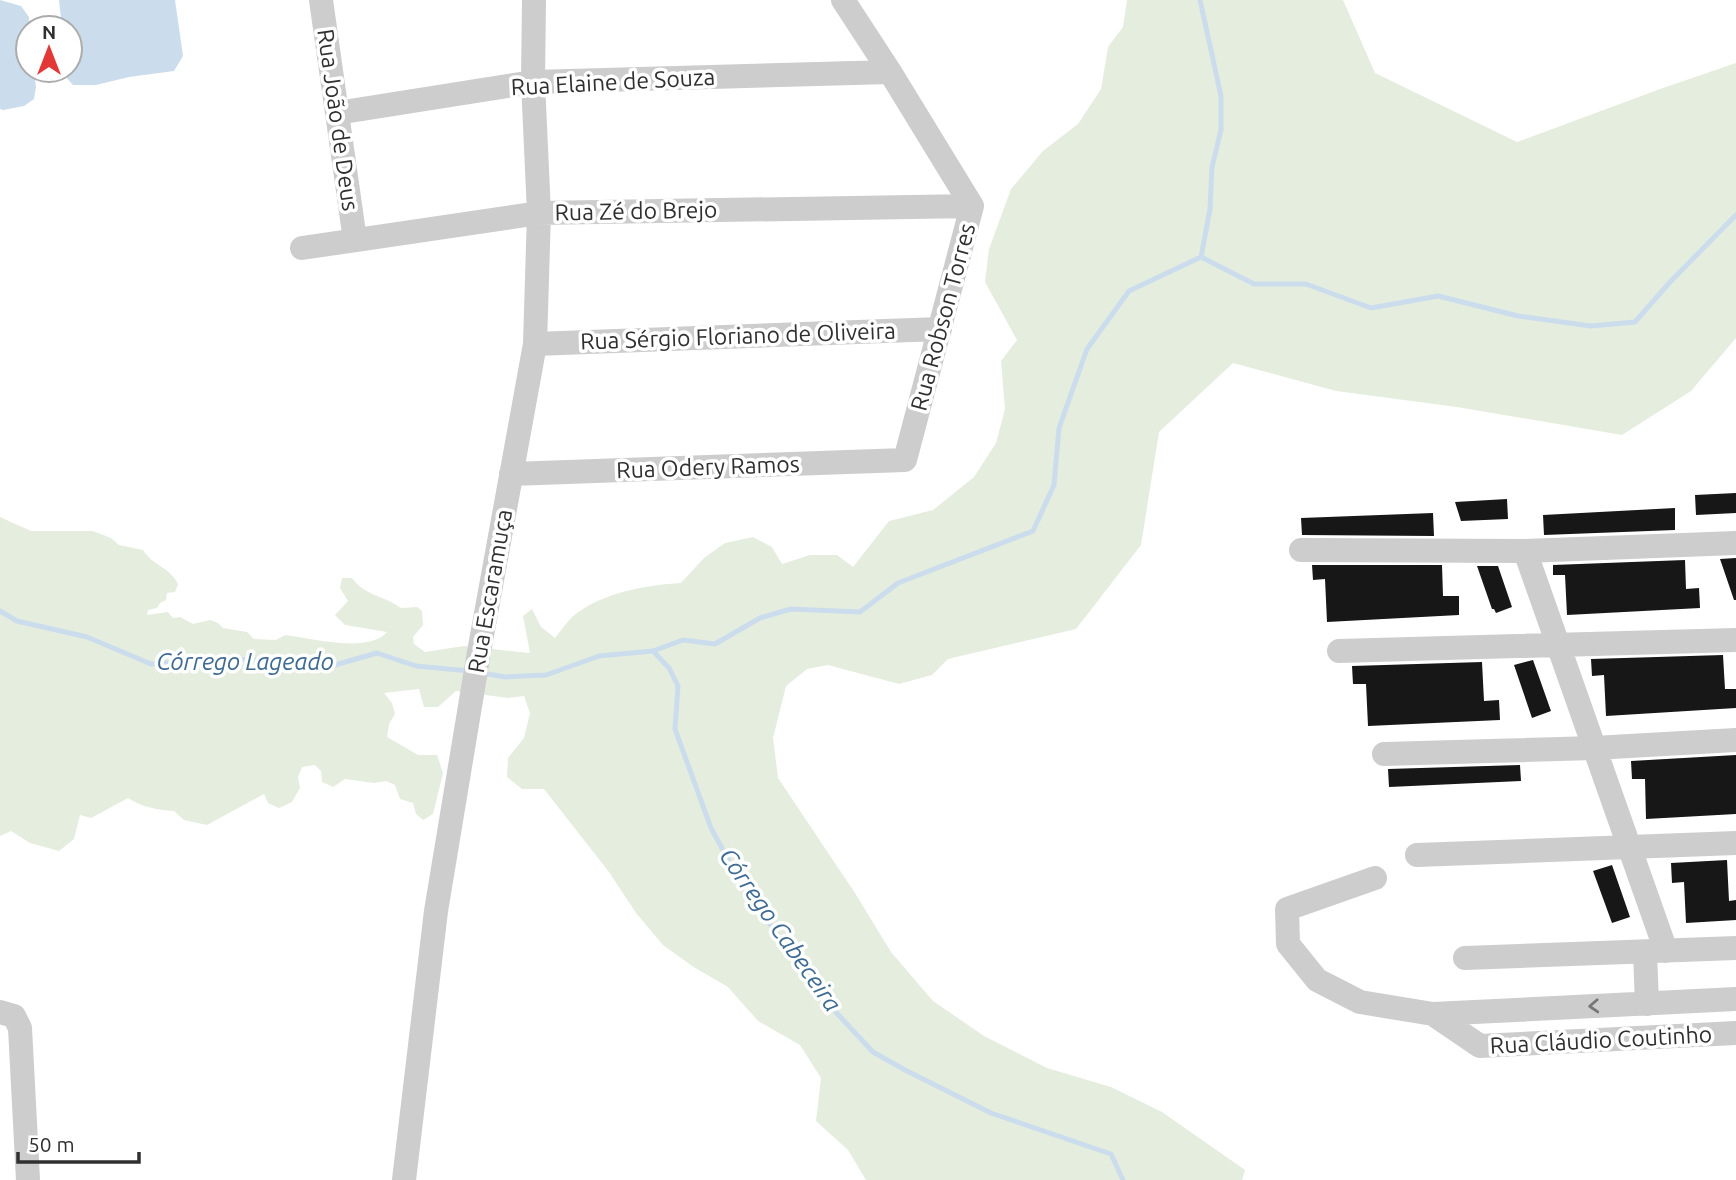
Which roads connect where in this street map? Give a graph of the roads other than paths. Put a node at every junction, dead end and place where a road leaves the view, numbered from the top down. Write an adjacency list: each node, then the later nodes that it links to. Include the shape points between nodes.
1 (321, 0): 6 (street, Rua João de Deus)
2 (534, 0): 5 (street, Rua Escaramuça)
3 (843, 0): 4 (street, Rua Robson Torres)
4 (890, 72): 5 (street, Rua Elaine de Souza); 7 (street, Rua Robson Torres)
5 (533, 82): 6 (street, Rua Elaine de Souza); 8 (street, Rua Escaramuça)
6 (337, 113): 9 (street, Rua João de Deus)
7 (972, 206): 8 (street, Rua Zé do Brejo); 11 (street, Rua Robson Torres)
8 (539, 213): 9 (street, Rua Zé do Brejo); 12 (street, Rua Escaramuça)
9 (355, 240): 10 (street, Rua Zé do Brejo)
10 (302, 247)
11 (940, 329): 12 (street, Rua Sérgio Floriano de Oliveira); 13 (street, Rua Robson Torres)
12 (535, 344): 14 (street, Rua Escaramuça)
13 (905, 460): 14 (street, Rua Odery Ramos)
14 (511, 474): 37 (street, Rua Escaramuça, via 436,911)
15 (1736, 543): 17 (street)
16 (1301, 550): 17 (street)
17 (1525, 551): 19 (street)
18 (1736, 640): 19 (street)
19 (1558, 645): 20 (street); 22 (street)
20 (1339, 651)
21 (1736, 740): 22 (street)
22 (1594, 748): 23 (street); 25 (street)
23 (1384, 754)
24 (1736, 843): 25 (street)
25 (1630, 849): 26 (street); 29 (street)
26 (1417, 855)
27 (1375, 878): 34 (street, Rua Cláudio Coutinho, via 1287,909 1288,944 1317,980 1360,1002)
28 (1736, 947): 29 (street)
29 (1656, 951): 30 (street); 32 (street)
30 (1465, 958)
31 (1724, 1000): 32 (street, Rua Cláudio Coutinho); 35 (street)
32 (1647, 1003): 34 (street, Rua Cláudio Coutinho, one-way to 34)
33 (0, 1012): 36 (street, via 14,1016 20,1028)
34 (1433, 1014): 35 (street, Rua Cláudio Coutinho, via 1480,1046)
35 (1724, 1034)
36 (28, 1180)
37 (404, 1180)

